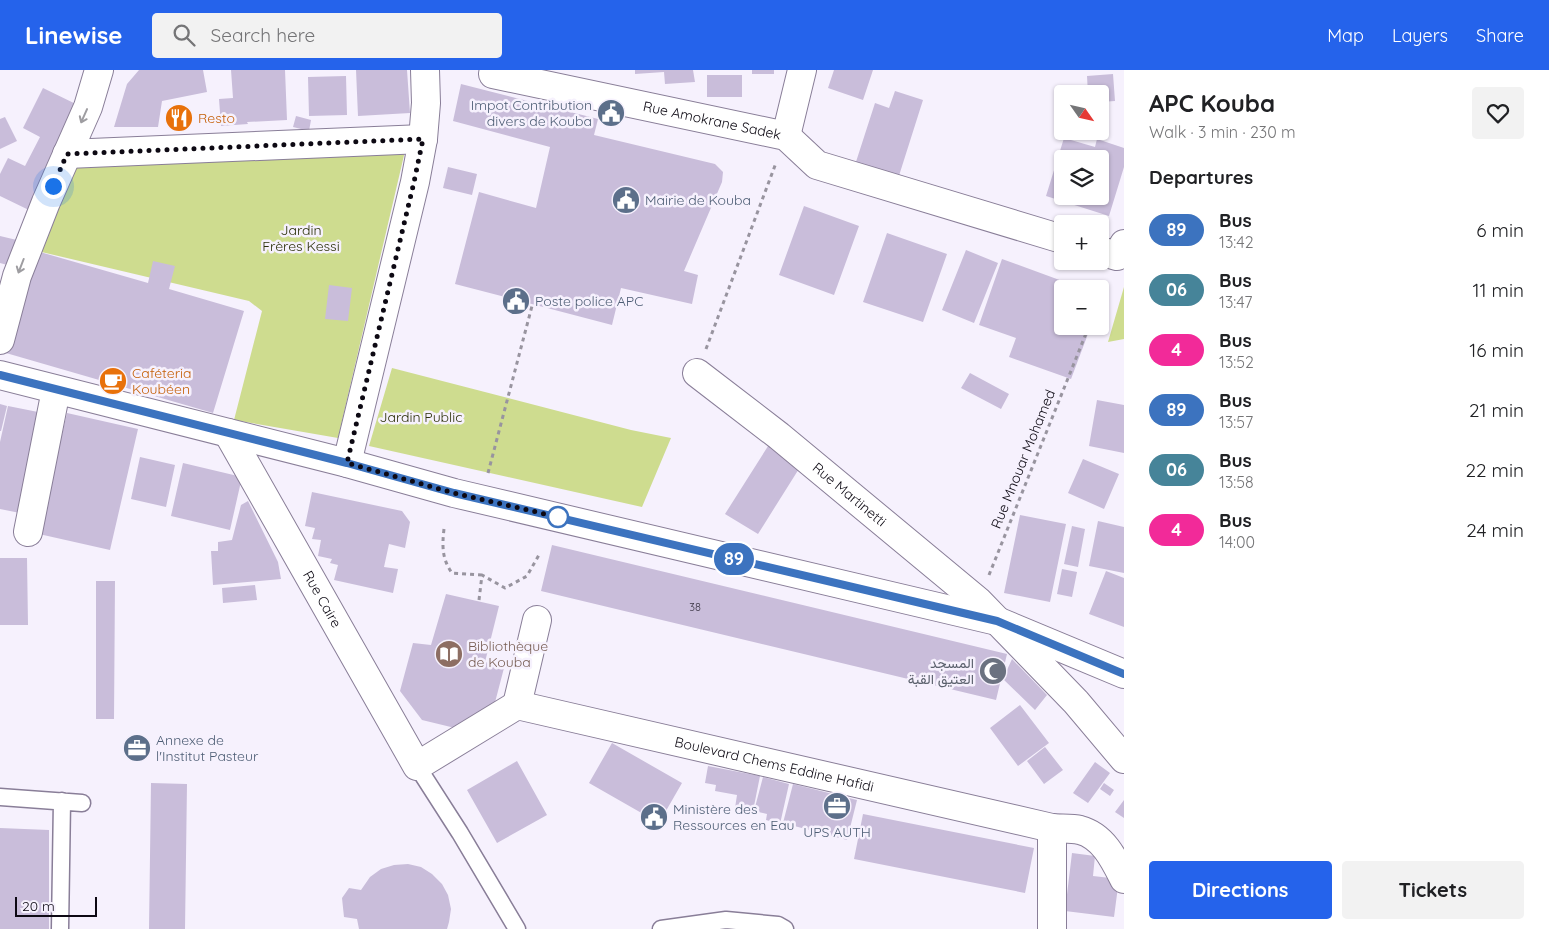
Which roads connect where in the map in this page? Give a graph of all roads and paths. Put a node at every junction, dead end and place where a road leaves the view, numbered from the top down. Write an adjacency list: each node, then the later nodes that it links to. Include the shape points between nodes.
1 (99, 70): 7 (street, one-way to 7, via 88,107)
2 (425, 70): 6 (street)
3 (802, 70): 5 (street)
4 (493, 74): 5 (street, Rue Amokrane Sadek)
5 (786, 136): 8 (street, Rue Amokrane Sadek, via 817,165); 12 (path)
6 (423, 139): 7 (street); 16 (street)
7 (67, 154): 11 (street, one-way to 11, via 17,276)
8 (1054, 237)
9 (532, 306): 17 (path)
10 (1084, 335): 23 (path, Rue Mnouar Mohamed)
11 (0, 340)
12 (697, 373): 23 (street, Rue Martinetti, via 787,442)
13 (0, 375): 14 (street)
14 (56, 390): 15 (street); 19 (street)
15 (228, 434): 16 (street); 29 (street, Rue Caire)
16 (347, 463): 25 (street, via 454,493)
17 (488, 473)
18 (444, 529): 21 (path, via 445,563 452,572)
19 (28, 532)
20 (540, 552): 21 (path, via 527,576 505,588)
21 (482, 575): 22 (path)
22 (479, 600)
23 (978, 601): 25 (street, Rue Martinetti)
24 (537, 620): 27 (street)
25 (997, 621): 26 (street); 28 (street, Rue Martinetti, via 1076,702)
26 (1124, 674)
27 (517, 705): 29 (street); 33 (street, Boulevard Chems Eddine Hafidi)
28 (1124, 759)
29 (417, 766): 36 (lane)
30 (0, 797): 31 (lane)
31 (62, 801): 32 (lane); 35 (lane)
32 (82, 803)
33 (1052, 828): 34 (street, Boulevard Chems Eddine Hafidi, via 1080,830 1098,839); 39 (street)
34 (1124, 878)
35 (60, 929)
36 (517, 929)
37 (661, 929): 38 (lane, via 726,920 778,924)
38 (785, 929)
39 (1052, 929)

